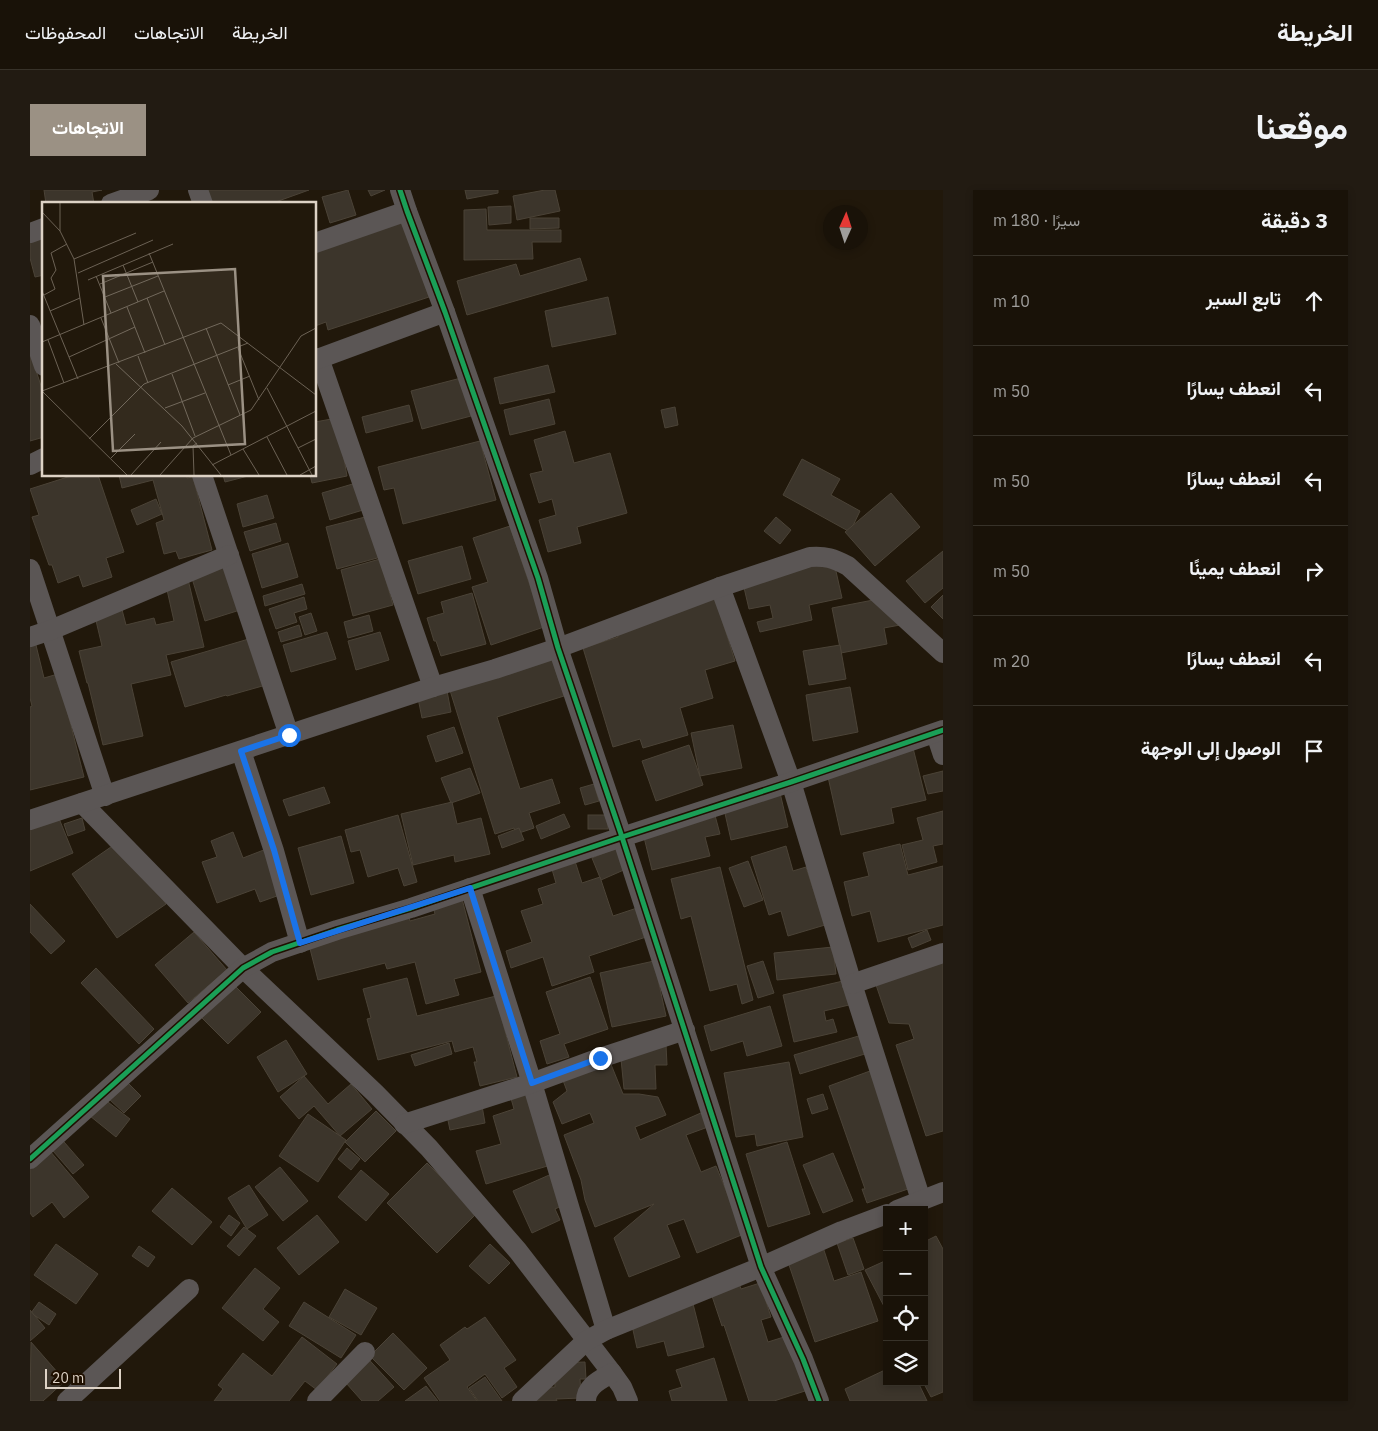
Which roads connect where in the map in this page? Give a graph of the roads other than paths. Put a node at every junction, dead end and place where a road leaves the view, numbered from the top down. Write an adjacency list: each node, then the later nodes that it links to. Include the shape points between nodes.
1 (149, 190): 4 (street)
2 (198, 190): 5 (street)
3 (400, 190): 6 (street)
4 (117, 202)
5 (202, 202)
6 (407, 210): 9 (street); 10 (street)
7 (42, 229): 8 (street)
8 (30, 233)
9 (316, 243)
10 (445, 312): 13 (street); 22 (street, via 538,578)
11 (36, 333): 12 (street)
12 (42, 358)
13 (317, 359): 24 (street)
14 (42, 459): 15 (street)
15 (30, 465)
16 (202, 476): 17 (street)
17 (229, 555): 20 (street); 26 (street)
18 (30, 569): 20 (street)
19 (720, 587): 22 (street); 23 (street, via 810,557 835,558 848,566); 29 (street)
20 (51, 630): 21 (street); 30 (street)
21 (30, 637)
22 (558, 648): 24 (street); 33 (street)
23 (943, 653)
24 (433, 687): 26 (street)
25 (939, 732): 28 (street); 29 (street)
26 (289, 735): 27 (street)
27 (241, 751): 30 (street); 35 (street)
28 (943, 755)
29 (791, 782): 33 (street); 38 (street)
30 (105, 796): 31 (street)
31 (82, 803): 32 (street); 37 (street)
32 (30, 820)
33 (622, 837): 34 (street); 39 (street)
34 (470, 888): 35 (street); 40 (street)
35 (300, 943): 37 (street, via 272,952)
36 (943, 953): 38 (street)
37 (243, 968): 41 (street); 42 (street)
38 (852, 984): 44 (street)
39 (685, 1030): 40 (street); 47 (street)
40 (532, 1083): 41 (street); 49 (street)
41 (404, 1124): 50 (street, via 429,1148 518,1251)
42 (30, 1159)
43 (943, 1192): 44 (street)
44 (922, 1200): 45 (street)
45 (907, 1206)
46 (883, 1216): 47 (street)
47 (761, 1267): 49 (street); 58 (street)
48 (189, 1289): 53 (street)
49 (606, 1330): 50 (street)
50 (586, 1341): 52 (street); 55 (street)
51 (364, 1352): 54 (street)
52 (612, 1373): 56 (street, via 590,1387); 57 (street)
53 (68, 1401)
54 (316, 1401)
55 (522, 1401)
56 (586, 1401)
57 (628, 1401)
58 (819, 1401)

